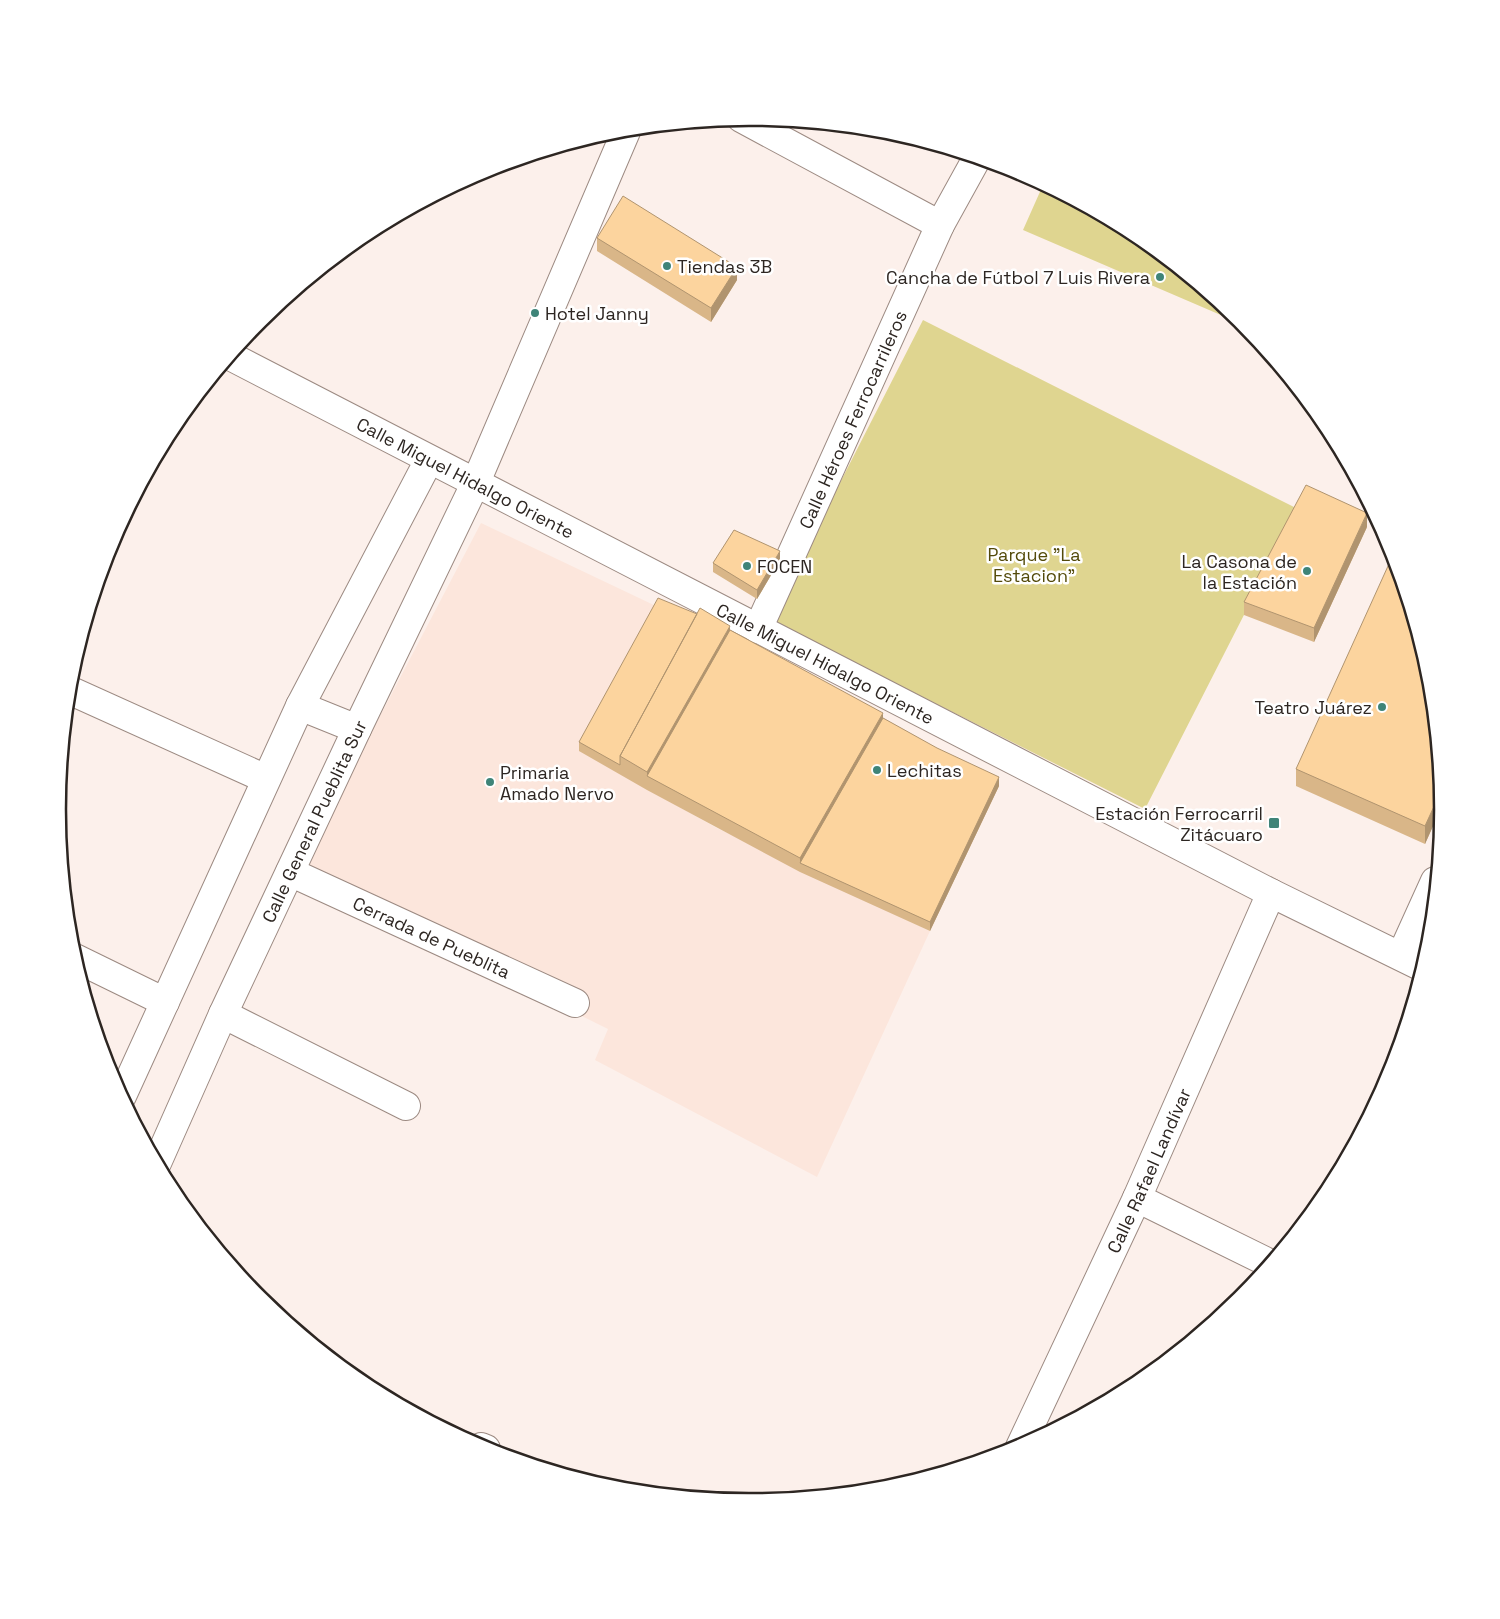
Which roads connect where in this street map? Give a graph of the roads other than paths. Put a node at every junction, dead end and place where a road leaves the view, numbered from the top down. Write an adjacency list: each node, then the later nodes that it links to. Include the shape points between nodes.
1 (756, 126): 4 (street)
2 (623, 138): 7 (street, Calle General Pueblita Sur)
3 (974, 164): 4 (street, Calle Héroes Ferrocarrileros)
4 (940, 225): 8 (street, Calle Héroes Ferrocarrileros)
5 (236, 359): 6 (street, Calle Miguel Hidalgo Oriente)
6 (429, 460): 7 (street, Calle Miguel Hidalgo Oriente); 10 (street)
7 (476, 482): 8 (street, Calle Miguel Hidalgo Oriente); 11 (street, Calle General Pueblita Sur)
8 (758, 629): 14 (street, Calle Miguel Hidalgo Oriente)
9 (76, 693): 12 (street)
10 (300, 706): 11 (street); 12 (street)
11 (356, 730): 13 (street, Calle General Pueblita Sur)
12 (266, 779): 18 (street)
13 (290, 872): 19 (street, Cerrada de Pueblita); 20 (street, Calle General Pueblita Sur)
14 (1271, 892): 17 (street, Calle Miguel Hidalgo Oriente); 24 (street, Calle Rafael Landívar)
15 (1426, 914): 17 (street)
16 (84, 962): 18 (street)
17 (1412, 962)
18 (165, 1002): 21 (street)
19 (575, 1003)
20 (223, 1014): 22 (street); 23 (street, Calle General Pueblita Sur)
21 (126, 1088)
22 (406, 1106)
23 (160, 1155)
24 (1137, 1198): 25 (street); 26 (street, Calle Rafael Landívar)
25 (1264, 1260)
26 (1026, 1435)

